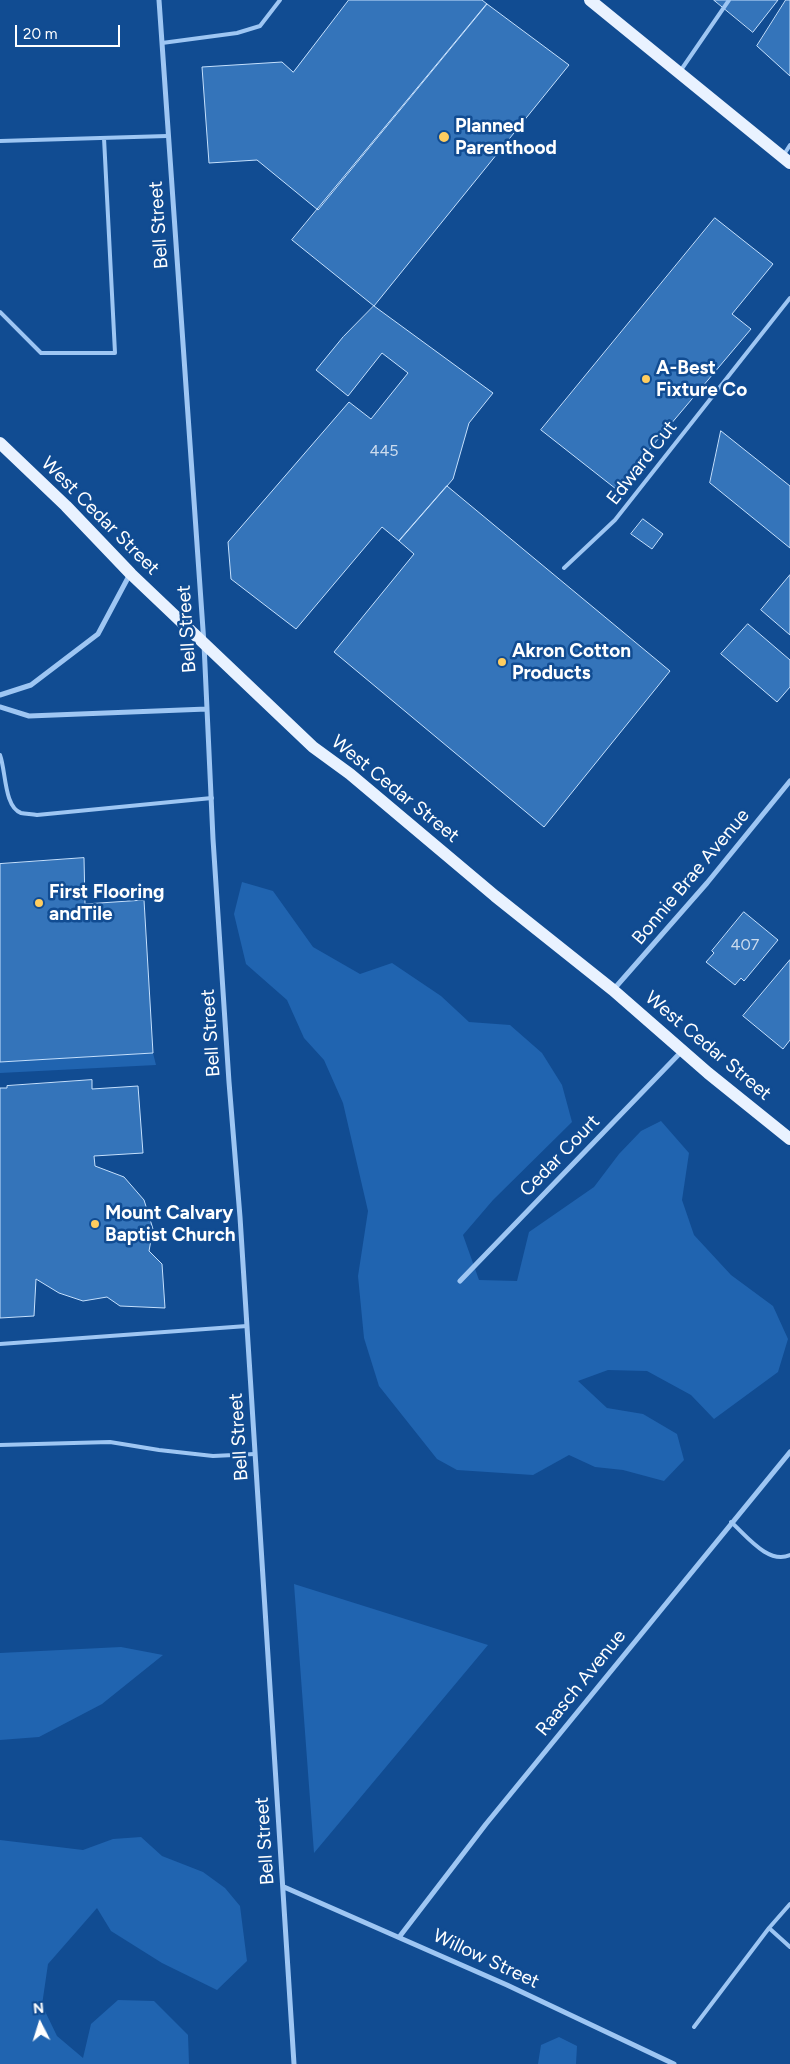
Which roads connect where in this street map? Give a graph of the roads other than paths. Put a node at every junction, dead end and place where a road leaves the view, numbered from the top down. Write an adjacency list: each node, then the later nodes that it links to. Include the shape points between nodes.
1 (159, 0): 5 (street, Bell Street)
2 (280, 0): 5 (lane, via 260,26 237,33)
3 (590, 0): 6 (main road)
4 (729, 0): 6 (lane)
5 (162, 43): 7 (street, Bell Street)
6 (679, 72): 11 (main road)
7 (167, 136): 8 (lane); 17 (street, Bell Street)
8 (104, 138): 9 (lane); 13 (lane, via 115,353 41,353)
9 (0, 141)
10 (790, 145): 11 (lane)
11 (786, 160)
12 (790, 298): 15 (lane, Edward Cut, via 615,520)
13 (0, 312)
14 (0, 443): 16 (main road, West Cedar Street)
15 (564, 568)
16 (131, 574): 17 (main road, West Cedar Street); 18 (street, via 98,634 31,685)
17 (204, 644): 20 (street, Bell Street); 24 (main road, West Cedar Street, via 313,747)
18 (0, 695)
19 (0, 707): 20 (street, via 29,716)
20 (207, 710): 23 (street, Bell Street)
21 (0, 756): 23 (lane, via 10,804 20,813 37,815)
22 (790, 781): 24 (street, Bonnie Brae Avenue, via 707,883)
23 (212, 798): 28 (street, Bell Street)
24 (613, 990): 25 (main road, West Cedar Street)
25 (683, 1051): 26 (main road, West Cedar Street); 27 (street, Cedar Court)
26 (790, 1139)
27 (460, 1281)
28 (247, 1326): 29 (lane); 32 (street, Bell Street)
29 (0, 1344)
30 (0, 1445): 32 (lane, via 110,1442 213,1456)
31 (790, 1452): 33 (street, Raasch Avenue)
32 (255, 1454): 35 (street, Bell Street)
33 (731, 1522): 34 (lane, via 769,1556); 38 (street, Raasch Avenue, via 486,1824)
34 (790, 1555)
35 (284, 1887): 38 (street, Willow Street); 41 (street, Bell Street)
36 (790, 1904): 37 (lane)
37 (769, 1928): 39 (lane); 40 (lane)
38 (400, 1936): 42 (street, Willow Street)
39 (790, 1947)
40 (694, 2027)
41 (294, 2064)
42 (674, 2064)

